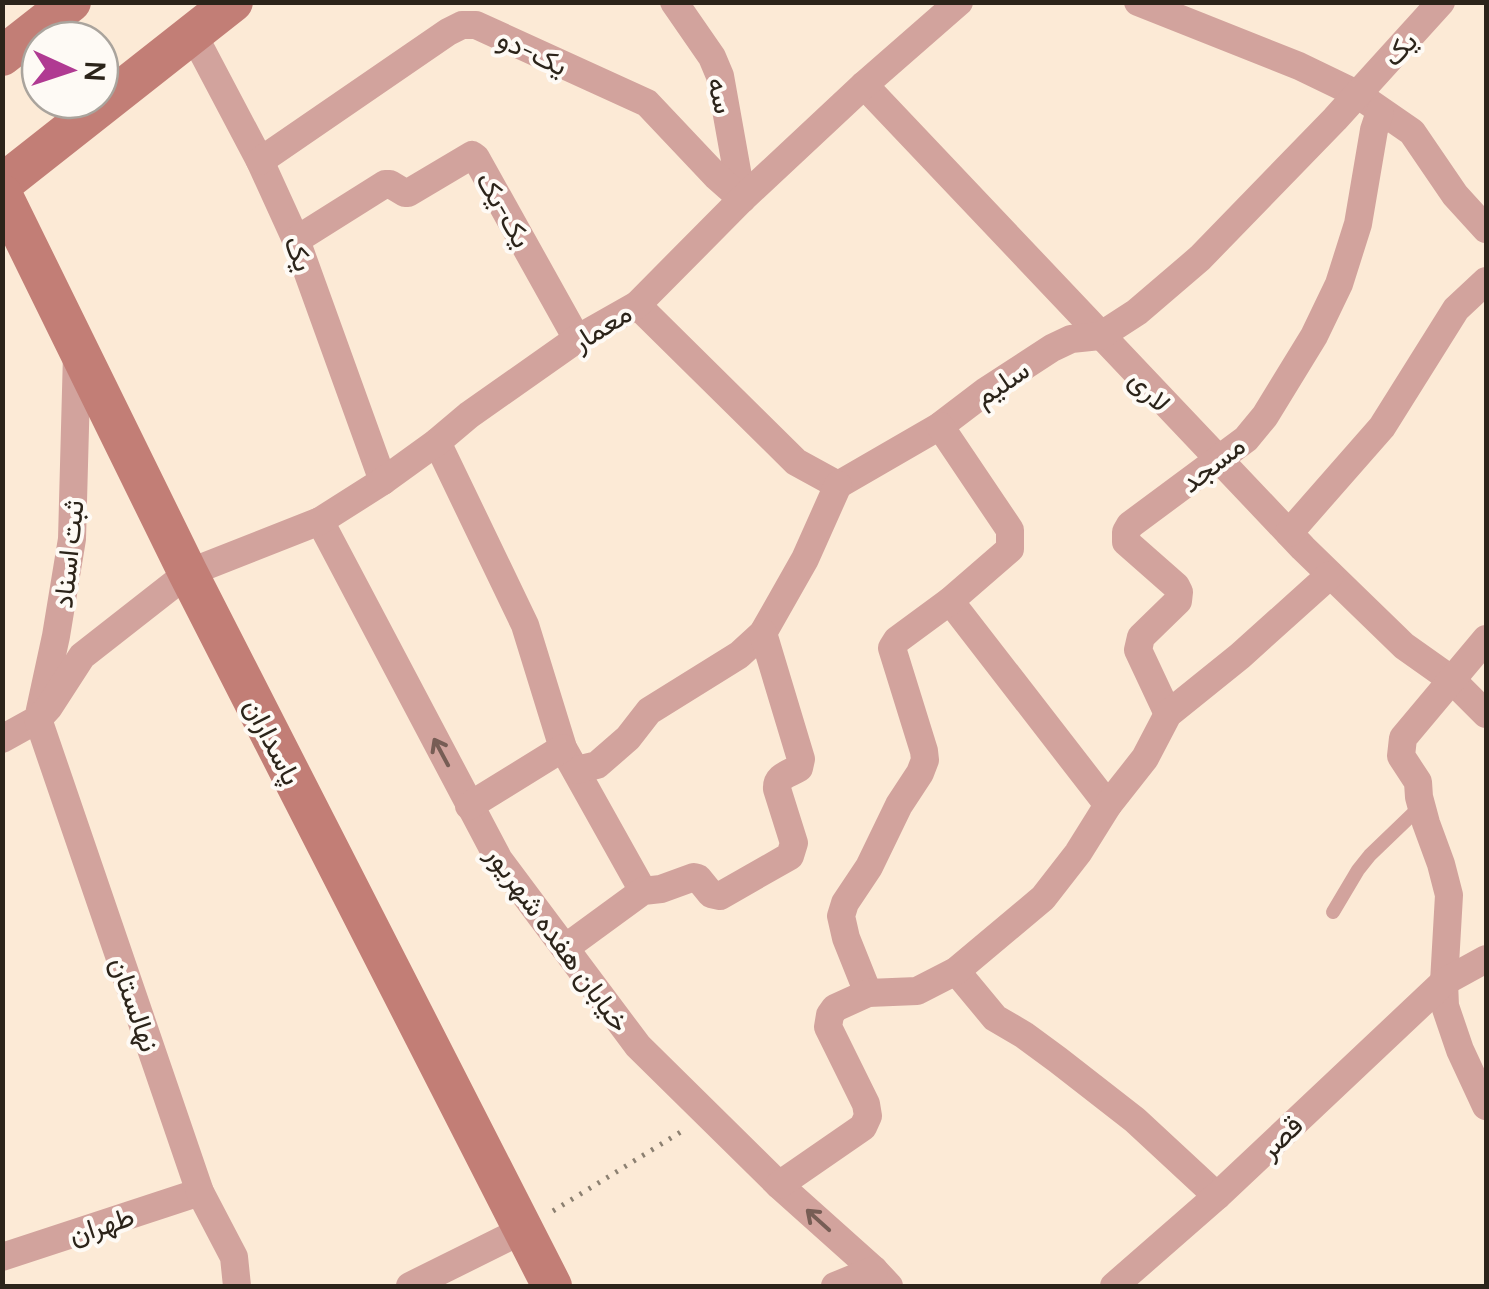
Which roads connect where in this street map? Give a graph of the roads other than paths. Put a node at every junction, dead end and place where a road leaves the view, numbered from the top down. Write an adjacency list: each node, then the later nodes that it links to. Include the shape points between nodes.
1 (72, 2): 8 (street)
2 (234, 2): 7 (street)
3 (674, 2): 17 (street, سه, via 720,76)
4 (958, 2): 10 (street, معمار)
5 (1441, 2): 11 (street, یک)
6 (1152, 5): 11 (street)
7 (194, 34): 9 (street); 14 (street, یک)
8 (2, 56)
9 (120, 81)
10 (864, 85): 17 (street, معمار); 22 (street, لاری)
11 (1357, 94): 12 (street); 22 (street, سلیم, via 1200,258)
12 (1380, 112): 18 (street, via 1412,132); 27 (street, مسجد, via 1339,284 1265,416)
13 (65, 120): 15 (street)
14 (260, 162): 17 (street, یک-دو, via 448,32 476,25 648,103); 19 (street, یک)
15 (2, 184)
16 (2, 194): 24 (street, پاسداران)
17 (742, 199): 21 (street, معمار)
18 (1486, 229)
19 (296, 240): 23 (street, یک-یک, via 385,184 408,193 472,155); 28 (street, یک)
20 (1486, 281): 31 (street, via 1456,309 1382,427)
21 (637, 305): 23 (street, معمار); 29 (street, via 796,462)
22 (1100, 336): 25 (street, سلیم, via 1052,348); 27 (street, لاری)
23 (578, 339): 26 (street, معمار)
24 (77, 346): 32 (street, پاسداران); 40 (street, ثبت اسناد, via 72,539)
25 (940, 426): 29 (street, سلیم); 34 (street, via 1011,540 1010,549)
26 (438, 442): 28 (street, معمار); 42 (street, via 526,625)
27 (1218, 460): 31 (street, لاری); 38 (street, مسجد, via 1126,532 1126,542 1180,592 1138,644)
28 (383, 481): 30 (street, معمار)
29 (838, 485): 35 (street)
30 (320, 521): 32 (street, معمار); 44 (street, خیابان هفده شهریور, one-way to 30)
31 (1288, 533): 33 (street, لاری)
32 (188, 573): 40 (street, معمار, via 82,656); 57 (street, پاسداران)
33 (1330, 575): 37 (street, لاری, via 1416,656); 38 (street)
34 (950, 601): 43 (street); 52 (street, via 892,648 925,760 841,916)
35 (763, 633): 42 (street, via 649,711 596,765); 46 (street, via 802,759 800,768 776,782 794,850 720,896 694,877)
36 (1486, 639): 37 (street)
37 (1452, 680): 39 (street, لاری); 45 (street, via 1401,746)
38 (1168, 714): 43 (street, via 1145,758)
39 (1486, 714)
40 (38, 719): 41 (street); 55 (street, نهالستان)
41 (2, 739)
42 (570, 759): 44 (street); 46 (street)
43 (1108, 804): 50 (street, via 1043,898)
44 (469, 806): 48 (street, خیابان هفده شهریور, via 499,860)
45 (1421, 806): 47 (lane, via 1370,855); 51 (street, via 1449,895)
46 (643, 891): 48 (street)
47 (1333, 912)
48 (565, 948): 54 (street, خیابان هفده شهریور, via 638,1046)
49 (1486, 959): 51 (street, قصر)
50 (956, 971): 52 (street, via 918,991); 56 (street, via 995,1018 1135,1120)
51 (1444, 982): 53 (street, via 1445,1006); 56 (street, قصر)
52 (868, 993): 54 (street, via 835,1008 828,1027 868,1116 862,1127)
53 (1486, 1106)
54 (779, 1185): 59 (street, خیابان هفده شهریور, one-way to 54)
55 (200, 1192): 58 (street, طهران); 60 (street, نهالستان, via 234,1257)
56 (1217, 1196): 64 (street, قصر)
57 (523, 1230): 61 (street); 62 (street, پاسداران)
58 (2, 1258)
59 (882, 1278): 63 (street)
60 (237, 1286)
61 (410, 1286)
62 (552, 1286)
63 (835, 1286)
64 (1114, 1286)

